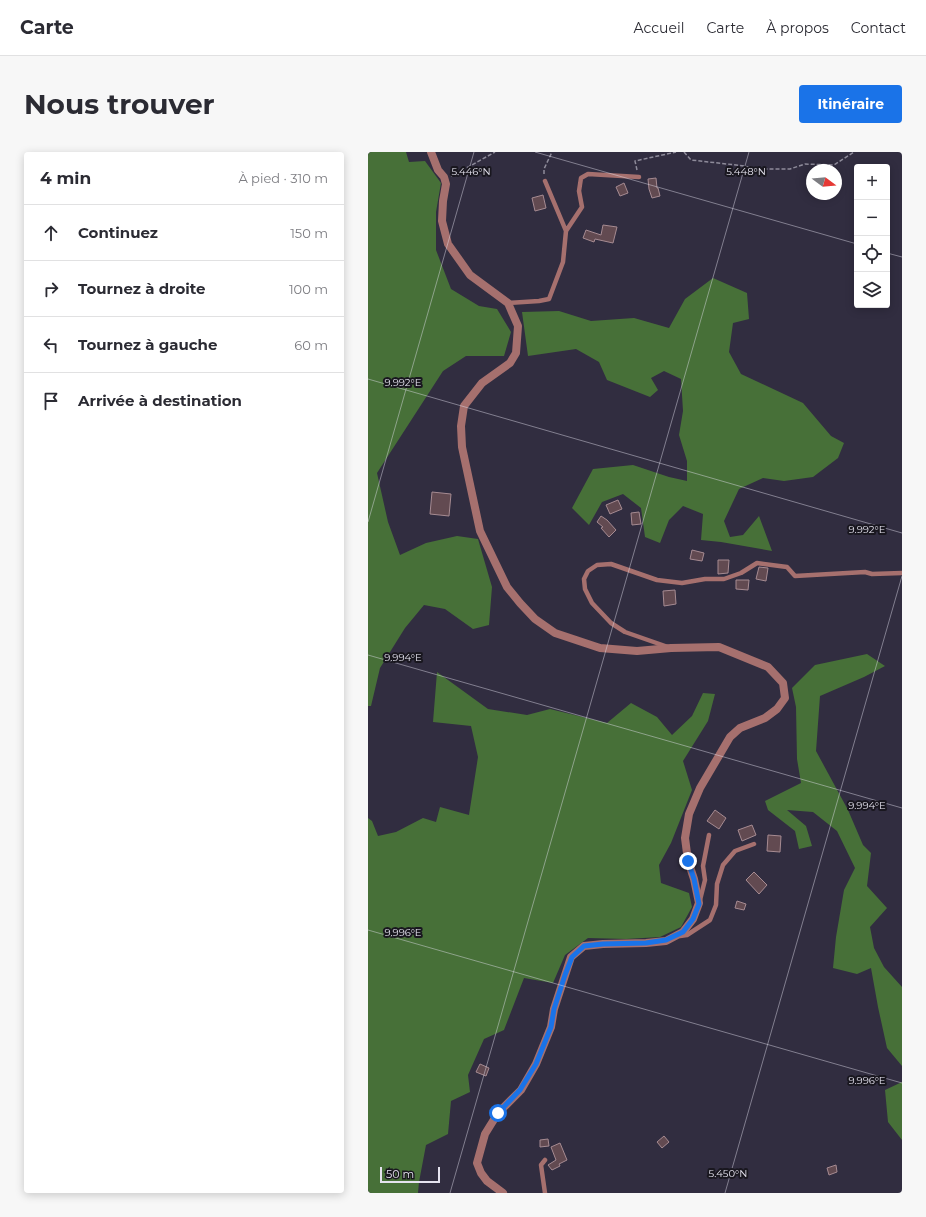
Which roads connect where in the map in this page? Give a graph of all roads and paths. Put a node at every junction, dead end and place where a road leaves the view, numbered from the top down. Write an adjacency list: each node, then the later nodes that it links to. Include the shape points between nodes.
1 (431, 152): 7 (street, via 438,170)
2 (495, 152): 7 (path, via 454,175)
3 (552, 152): 9 (path, via 544,169)
4 (676, 152): 8 (path, via 634,161)
5 (684, 152): 6 (path, via 691,160 753,169 790,169 805,164 834,165)
6 (854, 152)
7 (444, 177): 11 (street, via 446,184 442,221 448,244 470,275)
8 (639, 177): 10 (lane, via 588,174 581,178 579,191 582,207)
9 (545, 181): 10 (lane)
10 (566, 231): 11 (lane, via 563,262 549,299)
11 (508, 303): 13 (street, via 518,326 516,353 510,363 482,383 464,406 461,426 462,447 480,531 507,587 520,604 555,633 600,648 637,651)
12 (902, 573): 13 (lane, via 865,572 795,576 787,567 757,563 741,574 724,579 682,582 657,580 611,564 597,565 588,571 584,579 585,589 592,603 611,623 625,632)
13 (671, 648): 16 (street, via 720,646 768,667 783,683 785,698 777,709 765,718 740,728 730,737 700,788 689,814 685,838)
14 (709, 835): 16 (lane)
15 (754, 844): 17 (lane, via 735,851 723,865 717,884 716,905 710,920 687,935)
16 (699, 904): 17 (street, via 693,919 683,932)
17 (674, 937): 19 (street, via 646,943 584,946 572,957 554,1009 551,1027 536,1064 520,1090 498,1113 485,1134 477,1163 487,1181)
18 (545, 1160): 20 (lane, via 541,1165)
19 (503, 1193)
20 (545, 1193)

